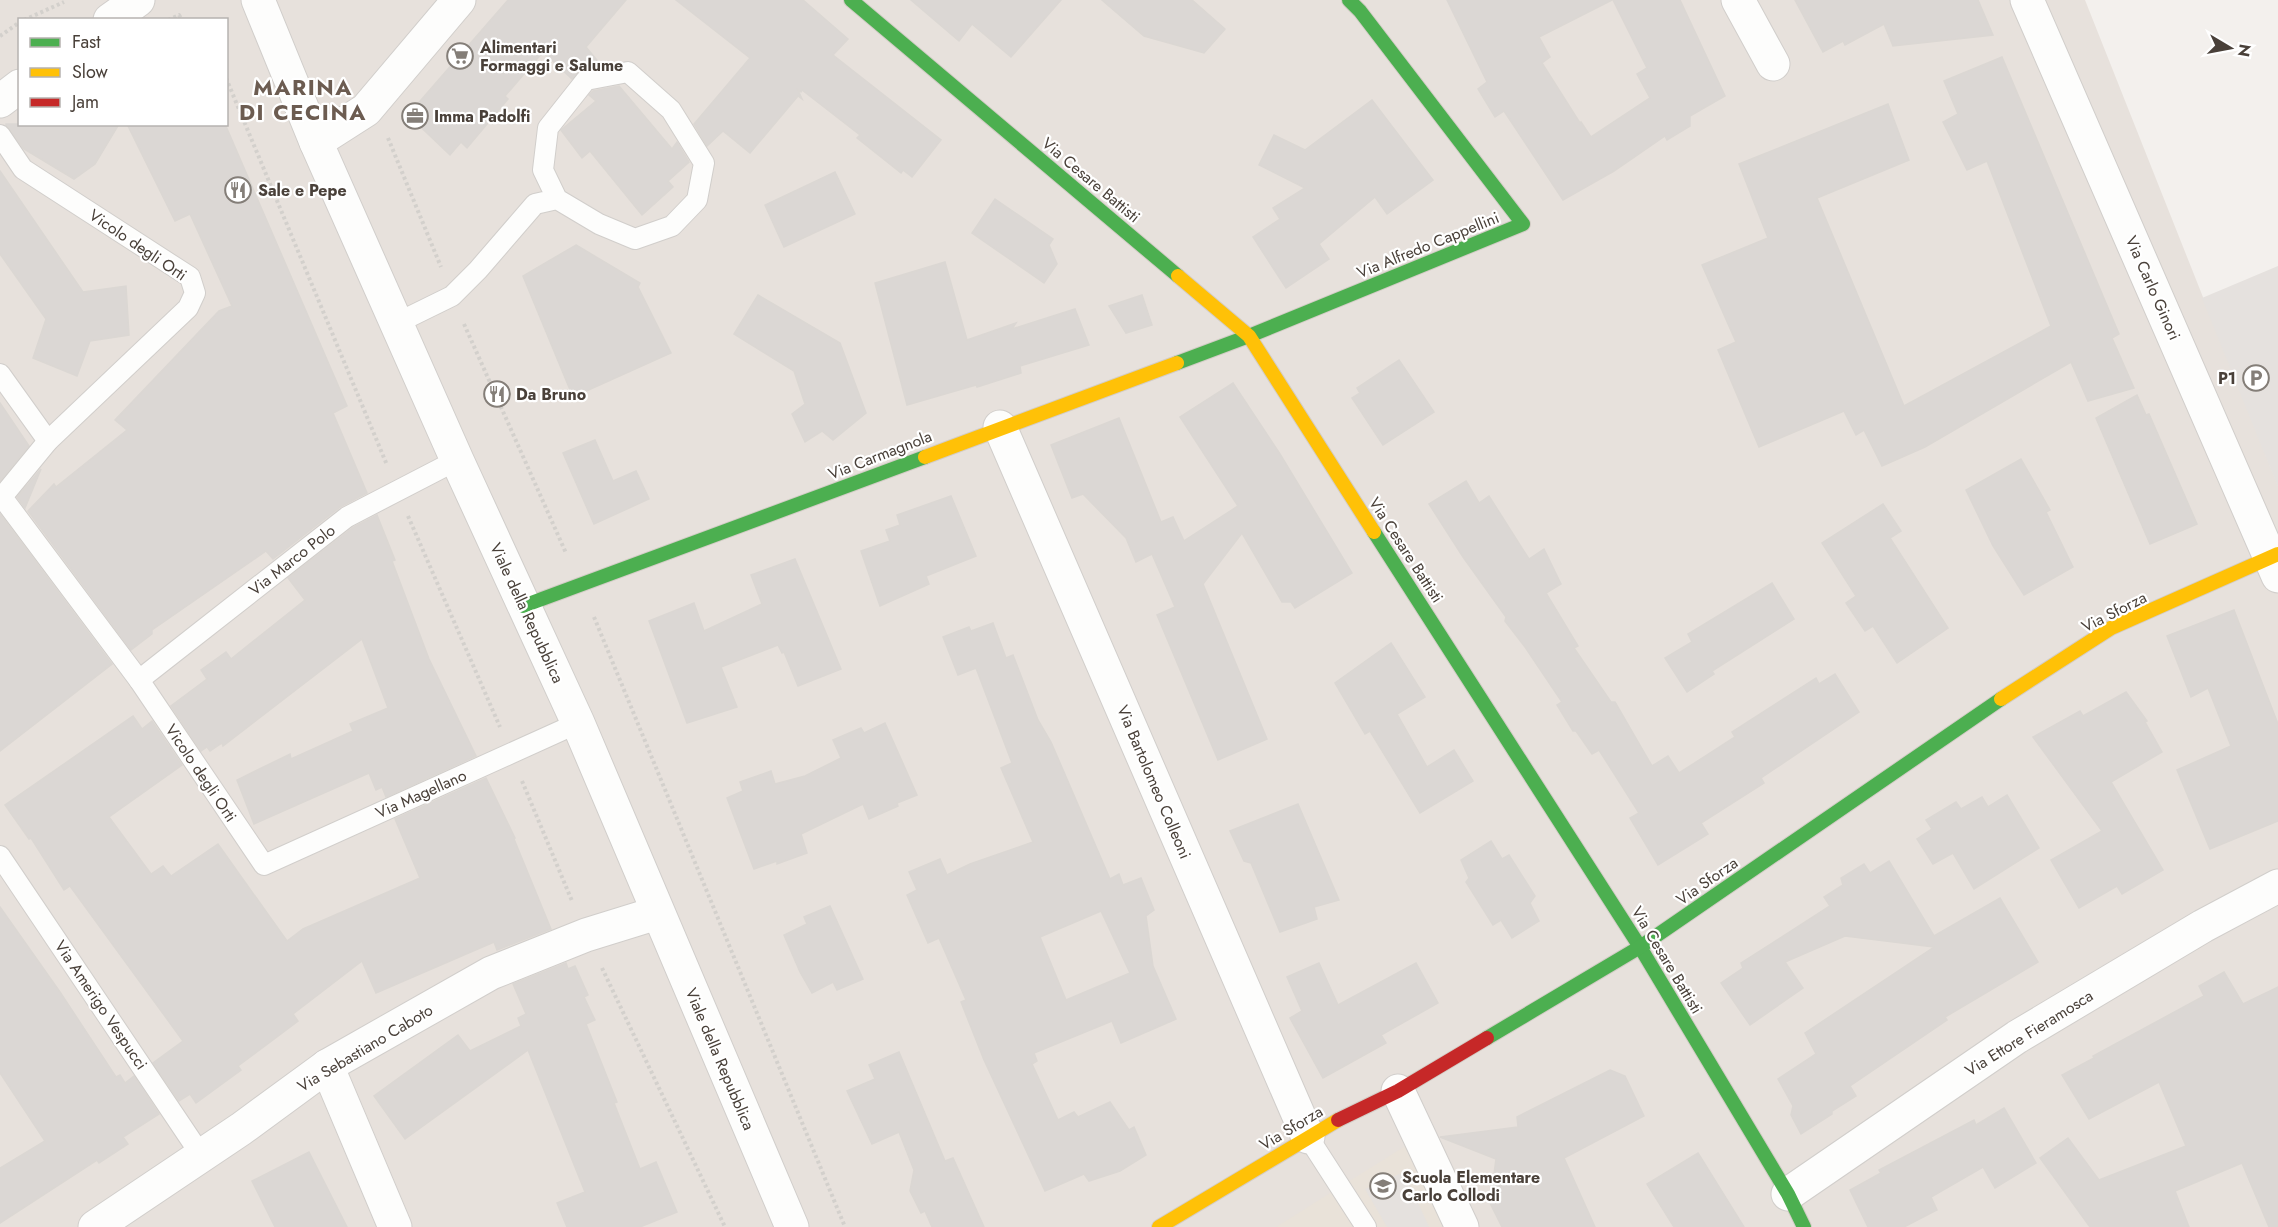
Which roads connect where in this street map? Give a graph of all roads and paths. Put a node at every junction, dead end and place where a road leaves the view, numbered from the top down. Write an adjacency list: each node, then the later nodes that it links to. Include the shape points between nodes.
1 (138, 0): 10 (street)
2 (258, 0): 19 (street, Viale della Repubblica)
3 (459, 0): 17 (street)
4 (851, 0): 23 (street, Via Cesare Battisti)
5 (1349, 0): 23 (street, Via Alfredo Cappellini, via 1523,224)
6 (1738, 0): 13 (street)
7 (2027, 0): 31 (street, Via Carlo Ginori)
8 (64, 2): 9 (path)
9 (28, 18)
10 (113, 18)
11 (18, 23): 12 (path)
12 (0, 36)
13 (1773, 64)
14 (228, 83): 28 (path)
15 (18, 88): 16 (street)
16 (0, 101)
17 (366, 110): 19 (street); 21 (path, via 386,132)
18 (0, 135): 26 (lane, Vicolo degli Orti, via 23,170 190,277 195,293 188,308)
19 (316, 142): 22 (street, Viale della Repubblica)
20 (557, 199): 20 (lane, via 599,224 635,239 672,226 697,200 704,164 671,110 628,72 586,80 548,128 543,170); 21 (lane, via 536,204)
21 (452, 296): 22 (lane); 30 (path)
22 (397, 323): 27 (street, Viale della Repubblica)
23 (1249, 336): 25 (street, Via Carmagnola); 43 (street, Via Cesare Battisti)
24 (0, 374): 26 (lane)
25 (1000, 427): 32 (street, Via Carmagnola); 47 (street, Via Bartolomeo Colleoni)
26 (48, 441): 34 (lane, Vicolo degli Orti, via 2,497)
27 (457, 460): 32 (street, Viale della Repubblica); 34 (lane, Via Marco Polo, via 347,517)
28 (391, 476)
29 (408, 515): 36 (path)
30 (566, 554)
31 (2276, 562): 43 (street, Via Sforza, via 2111,628 1984,710)
32 (523, 606): 35 (street, Viale della Repubblica)
33 (590, 607): 54 (path)
34 (139, 680): 39 (lane, Vicolo degli Orti)
35 (578, 723): 39 (lane, Via Magellano); 42 (street, Viale della Repubblica)
36 (501, 729)
37 (521, 778): 41 (path)
38 (0, 856): 48 (lane, Via Amerigo Vespucci)
39 (264, 865)
40 (2278, 886): 49 (street, Via Ettore Fieramosca, via 2017,1036)
41 (573, 902)
42 (657, 913): 45 (street, Via Sebastiano Caboto, via 586,935 491,973); 53 (street, Viale della Repubblica)
43 (1640, 947): 46 (street, Via Sforza); 49 (street, Via Cesare Battisti)
44 (600, 962): 52 (path)
45 (327, 1066): 48 (street, Via Sebastiano Caboto); 51 (street)
46 (1398, 1090): 47 (street, Via Sforza); 57 (street)
47 (1308, 1137): 55 (street, Via Sforza); 56 (lane)
48 (201, 1155): 50 (street, Via Sebastiano Caboto)
49 (1788, 1194): 58 (street, Via Cesare Battisti)
50 (95, 1227)
51 (395, 1227)
52 (725, 1227)
53 (792, 1227)
54 (845, 1227)
55 (1159, 1227)
56 (1366, 1227)
57 (1462, 1227)
58 (1804, 1227)

